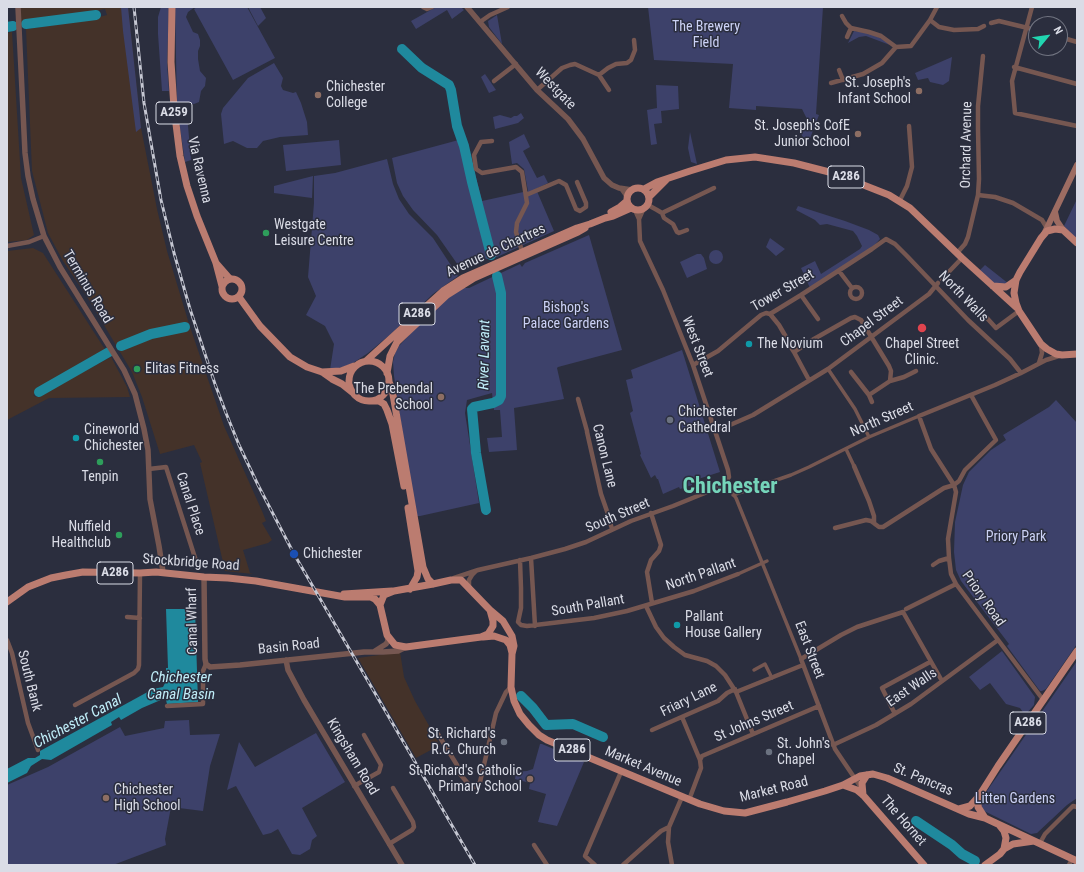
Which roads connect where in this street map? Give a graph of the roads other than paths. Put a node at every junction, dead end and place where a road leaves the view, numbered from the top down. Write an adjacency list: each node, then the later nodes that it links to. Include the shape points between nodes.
1 (18, 7): 54 (street, Terminus Road, via 26,166)
2 (172, 7): 60 (main road, Via Ravenna / A259, via 171,62 180,156 196,216)
3 (423, 7): 4 (street)
4 (432, 7)
5 (467, 7): 11 (street, Westgate)
6 (508, 7): 11 (street)
7 (937, 7): 10 (street)
8 (1032, 7): 15 (street)
9 (842, 16): 14 (street)
10 (930, 20): 13 (street, via 939,27 954,30 978,29); 18 (street, via 911,46)
11 (480, 22): 20 (street, Westgate)
12 (991, 23): 15 (street, via 999,21)
13 (984, 26)
14 (851, 28): 16 (street); 18 (street, via 881,36)
15 (1026, 28): 21 (street)
16 (847, 37)
17 (634, 40): 23 (street, via 635,50 631,60 616,64)
18 (896, 47): 24 (street, via 882,63 863,74)
19 (983, 56): 41 (street, Orchard Avenue, via 978,106)
20 (516, 64): 25 (street); 28 (street, Westgate)
21 (1014, 67): 27 (street); 31 (street, via 1012,81 1015,113)
22 (839, 70): 24 (street)
23 (599, 74): 28 (street, via 580,66 570,65 562,68); 29 (street)
24 (843, 80): 26 (street)
25 (494, 81)
26 (831, 83)
27 (1077, 84)
28 (537, 90): 37 (street, Westgate, via 568,119 604,178)
29 (609, 90)
30 (909, 126): 43 (street, via 912,167)
31 (1077, 126)
32 (492, 141): 40 (street, via 481,142 474,155 476,169 482,173 516,167 522,172)
33 (1077, 165): 46 (main road)
34 (666, 180): 38 (main road, A286); 43 (main road, A286, via 726,160 755,157 833,173); 44 (main road, A286)
35 (576, 182): 40 (street, via 586,203 586,207 580,211 576,209 566,185 559,181)
36 (714, 188): 47 (street)
37 (622, 189): 39 (street, Westgate); 42 (street, Westgate)
38 (644, 189): 39 (main road); 44 (main road)
39 (632, 190): 42 (main road)
40 (526, 195): 58 (street, via 527,203 517,223 516,232)
41 (978, 195): 53 (street, via 994,196 1013,203 1042,220); 59 (street, Orchard Avenue, via 968,237)
42 (627, 198): 45 (main road); 48 (main road, Avenue de Chartres / A286)
43 (900, 200): 59 (main road, A286)
44 (647, 204): 45 (main road); 47 (street); 49 (street, West Street)
45 (633, 209): 48 (main road, Avenue de Chartres / A286); 49 (street, West Street)
46 (1055, 212): 52 (main road, via 1056,221); 53 (main road)
47 (662, 213): 51 (street, via 679,234)
48 (605, 218): 50 (main road, Avenue de Chartres / A286)
49 (639, 219): 81 (street, West Street, via 640,241)
50 (590, 224): 58 (main road, Avenue de Chartres / A286); 87 (main road, Avenue de Chartres / A286, via 578,232 474,278 446,295 397,342 390,356)
51 (687, 230)
52 (1063, 230): 53 (main road); 56 (main road)
53 (1045, 232): 63 (main road, A286)
54 (44, 236): 57 (street); 103 (street, Terminus Road, via 60,267 124,370 135,394 144,429)
55 (886, 239): 61 (street, Tower Street); 64 (street, North Walls)
56 (1077, 243)
57 (7, 246)
58 (522, 251): 79 (main road, Avenue de Chartres / A286, via 472,274 443,291)
59 (959, 255): 64 (street, Orchard Avenue); 66 (main road, A286)
60 (216, 263): 62 (main road, Via Ravenna); 65 (main road, Via Ravenna)
61 (839, 271): 67 (street); 68 (street, Tower Street)
62 (230, 279): 65 (main road); 69 (main road, via 241,285)
63 (1016, 280): 66 (main road, via 1006,287); 70 (main road, A286, via 1014,293)
64 (938, 283): 74 (street, Chapel Street, via 929,294); 88 (street, North Walls, via 968,320)
65 (222, 286): 69 (main road, via 225,297 230,300)
66 (993, 286): 70 (main road, A286)
67 (852, 288)
68 (801, 295): 71 (street, Tower Street); 73 (street)
69 (239, 297): 85 (main road, via 260,326 290,357)
70 (1018, 309): 72 (street, via 996,328); 75 (main road, A286)
71 (770, 314): 76 (street); 81 (street, Tower Street, via 761,315 723,348)
72 (986, 317)
73 (818, 319)
74 (871, 337): 76 (street, via 861,320 855,317); 83 (street, Chapel Street); 90 (street, via 889,366)
75 (1041, 344): 77 (main road, A286, via 1053,353); 80 (street)
76 (794, 352): 89 (street)
77 (1062, 355): 78 (main road, A286); 80 (street, North Street)
78 (1076, 355)
79 (366, 361): 82 (main road); 87 (main road, via 377,362)
80 (1039, 363): 88 (street, North Street)
81 (693, 365): 99 (street, West Street)
82 (354, 366): 85 (main road, via 341,371); 92 (main road, via 349,379)
83 (828, 369): 89 (street, Chapel Street); 100 (street, via 855,409)
84 (916, 371): 90 (street)
85 (322, 372): 92 (main road)
86 (851, 372): 94 (street)
87 (387, 373): 91 (main road)
88 (1021, 373): 93 (street, North Street)
89 (810, 380): 99 (street, Chapel Street, via 753,415)
90 (890, 381): 94 (street)
91 (389, 382): 96 (main road, via 385,393); 124 (main road, via 423,567)
92 (352, 392): 96 (main road, via 359,398)
93 (971, 394): 98 (street, North Street); 105 (street, via 996,440)
94 (869, 395): 97 (street)
95 (578, 399): 110 (street, Canon Lane)
96 (370, 401): 127 (main road, via 380,401 384,404 392,424 418,566 417,577)
97 (872, 402)
98 (919, 416): 100 (street, North Street); 105 (street, via 931,449)
99 (715, 430): 104 (street, West Street, via 728,470)
100 (869, 438): 101 (street, North Street)
101 (846, 449): 102 (street); 106 (street, North Street, via 791,475)
102 (854, 466): 108 (street, via 870,501)
103 (149, 469): 116 (street, Canal Place, via 166,467); 119 (street, Terminus Road, via 150,499)
104 (725, 484): 106 (street, East Street); 107 (street, South Street)
105 (954, 485): 108 (street, via 944,488 883,527); 112 (street, Priory Road, via 956,492 948,539)
106 (733, 495): 115 (street, East Street)
107 (651, 513): 110 (street, South Street); 131 (street, via 661,545 647,572)
108 (874, 522): 109 (street, via 866,520)
109 (835, 528)
110 (612, 529): 111 (street, South Street, via 579,544)
111 (531, 558): 113 (street, South Street); 138 (street)
112 (949, 558): 117 (street); 125 (street, Priory Road, via 951,574)
113 (518, 561): 118 (street, South Street); 138 (street, South Pallant, via 522,588 518,622 520,625)
114 (767, 561): 115 (street)
115 (763, 563): 121 (street, North Pallant); 148 (street, East Street)
116 (197, 564)
117 (933, 565)
118 (478, 570): 123 (street, South Street); 126 (street, via 469,580)
119 (163, 572): 120 (main road, Stockbridge Road / A286); 122 (main road, Stockbridge Road / A286)
120 (140, 573): 130 (main road, Stockbridge Road / A286, via 83,572 50,578); 137 (street)
121 (738, 574): 131 (street, North Pallant, via 694,591)
122 (204, 577): 129 (main road, Stockbridge Road, via 256,581); 150 (street, Canal Wharf)
123 (451, 580): 124 (main road); 126 (main road, A286, via 461,580)
124 (433, 584): 127 (main road)
125 (956, 584): 135 (street); 142 (street, Priory Road)
126 (469, 587): 134 (main road, A286)
127 (410, 588): 128 (main road)
128 (394, 591): 129 (main road, via 346,593); 132 (main road, via 384,595)
129 (339, 596): 132 (main road, via 371,597)
130 (7, 602)
131 (652, 603): 133 (street, South Pallant)
132 (380, 605): 139 (main road)
133 (646, 606): 138 (street, South Pallant, via 594,618); 156 (street, via 656,627 674,648 685,655 716,666)
134 (490, 610): 140 (main road, via 493,626 488,634); 146 (main road, A286, via 507,625 514,646)
135 (904, 610): 148 (street, via 857,627); 149 (street)
136 (127, 618): 137 (street)
137 (140, 618): 158 (street, via 140,665 136,672)
138 (535, 626)
139 (387, 635): 143 (main road, via 395,645); 144 (street, via 386,644)
140 (481, 637): 143 (main road); 146 (main road, via 494,636 506,640)
141 (7, 640): 168 (street, South Bank, via 28,723)
142 (998, 640): 154 (street, East Walls); 157 (street, Priory Road)
143 (406, 647): 144 (street, Basin Road, via 383,652)
144 (375, 651): 147 (street, Basin Road)
145 (1077, 651): 157 (main road, A286)
146 (512, 654): 155 (main road, Market Avenue / A286)
147 (286, 660): 150 (street, Basin Road, via 216,667); 174 (street, Kingsham Road, via 288,670)
148 (801, 660): 151 (street, East Street)
149 (930, 662): 154 (street); 161 (street, via 882,688)
150 (206, 664): 159 (street, via 203,671 203,704)
151 (803, 665): 153 (street, Friary Lane); 160 (street, East Street)
152 (754, 670): 153 (street, via 765,664)
153 (772, 678): 156 (street, Friary Lane)
154 (942, 681): 161 (street, East Walls)
155 (511, 687): 164 (street, via 496,713 480,782 475,787 471,787 461,776); 170 (main road, Market Avenue / A286, via 520,714 539,735)
156 (736, 691): 162 (street, Friary Lane); 165 (street)
157 (1044, 701): 177 (main road, A286)
158 (75, 705)
159 (167, 706)
160 (819, 706): 165 (street, St Johns Street); 167 (street, East Street)
161 (895, 714): 167 (street, East Walls)
162 (682, 717): 163 (street, Friary Lane); 169 (street)
163 (652, 730)
164 (436, 731)
165 (753, 734): 169 (street, St Johns Street, via 702,756)
166 (364, 735): 174 (street, via 381,765 379,772)
167 (833, 745): 172 (street, The Hornet)
168 (38, 750)
169 (700, 760): 178 (street, via 701,768)
170 (621, 772): 178 (main road, Market Avenue / A286); 191 (street, via 584,856)
171 (867, 775): 172 (main road, A286); 176 (main road, via 863,780); 180 (main road, St. Pancras / A286, via 880,776)
172 (854, 778): 173 (main road, A286); 176 (street, The Hornet)
173 (843, 785): 176 (main road); 178 (main road, Market Road / A286, via 745,812 724,811)
174 (354, 786): 185 (street, Kingsham Road)
175 (393, 788): 185 (street, via 414,827)
176 (862, 792): 194 (main road, The Hornet)
177 (979, 796): 180 (main road, A286, via 970,806); 181 (main road, via 978,807)
178 (685, 799): 183 (street)
179 (1077, 807): 184 (street, via 1073,806)
180 (959, 809): 181 (main road, St. Pancras / A286)
181 (985, 818): 182 (main road, St. Pancras / A286)
182 (1000, 826): 184 (main road, St. Pancras); 187 (main road, via 1006,838)
183 (669, 827): 192 (street, via 661,831); 193 (street, via 668,842)
184 (1038, 842): 187 (main road, via 1013,844); 188 (main road, St. Pancras)
185 (389, 844): 189 (street, Kingsham Road)
186 (534, 845): 190 (street)
187 (1004, 849): 195 (main road)
188 (1073, 862)
189 (402, 865)
190 (547, 865)
191 (595, 865)
192 (623, 865)
193 (672, 865)
194 (924, 865)
195 (985, 865)

